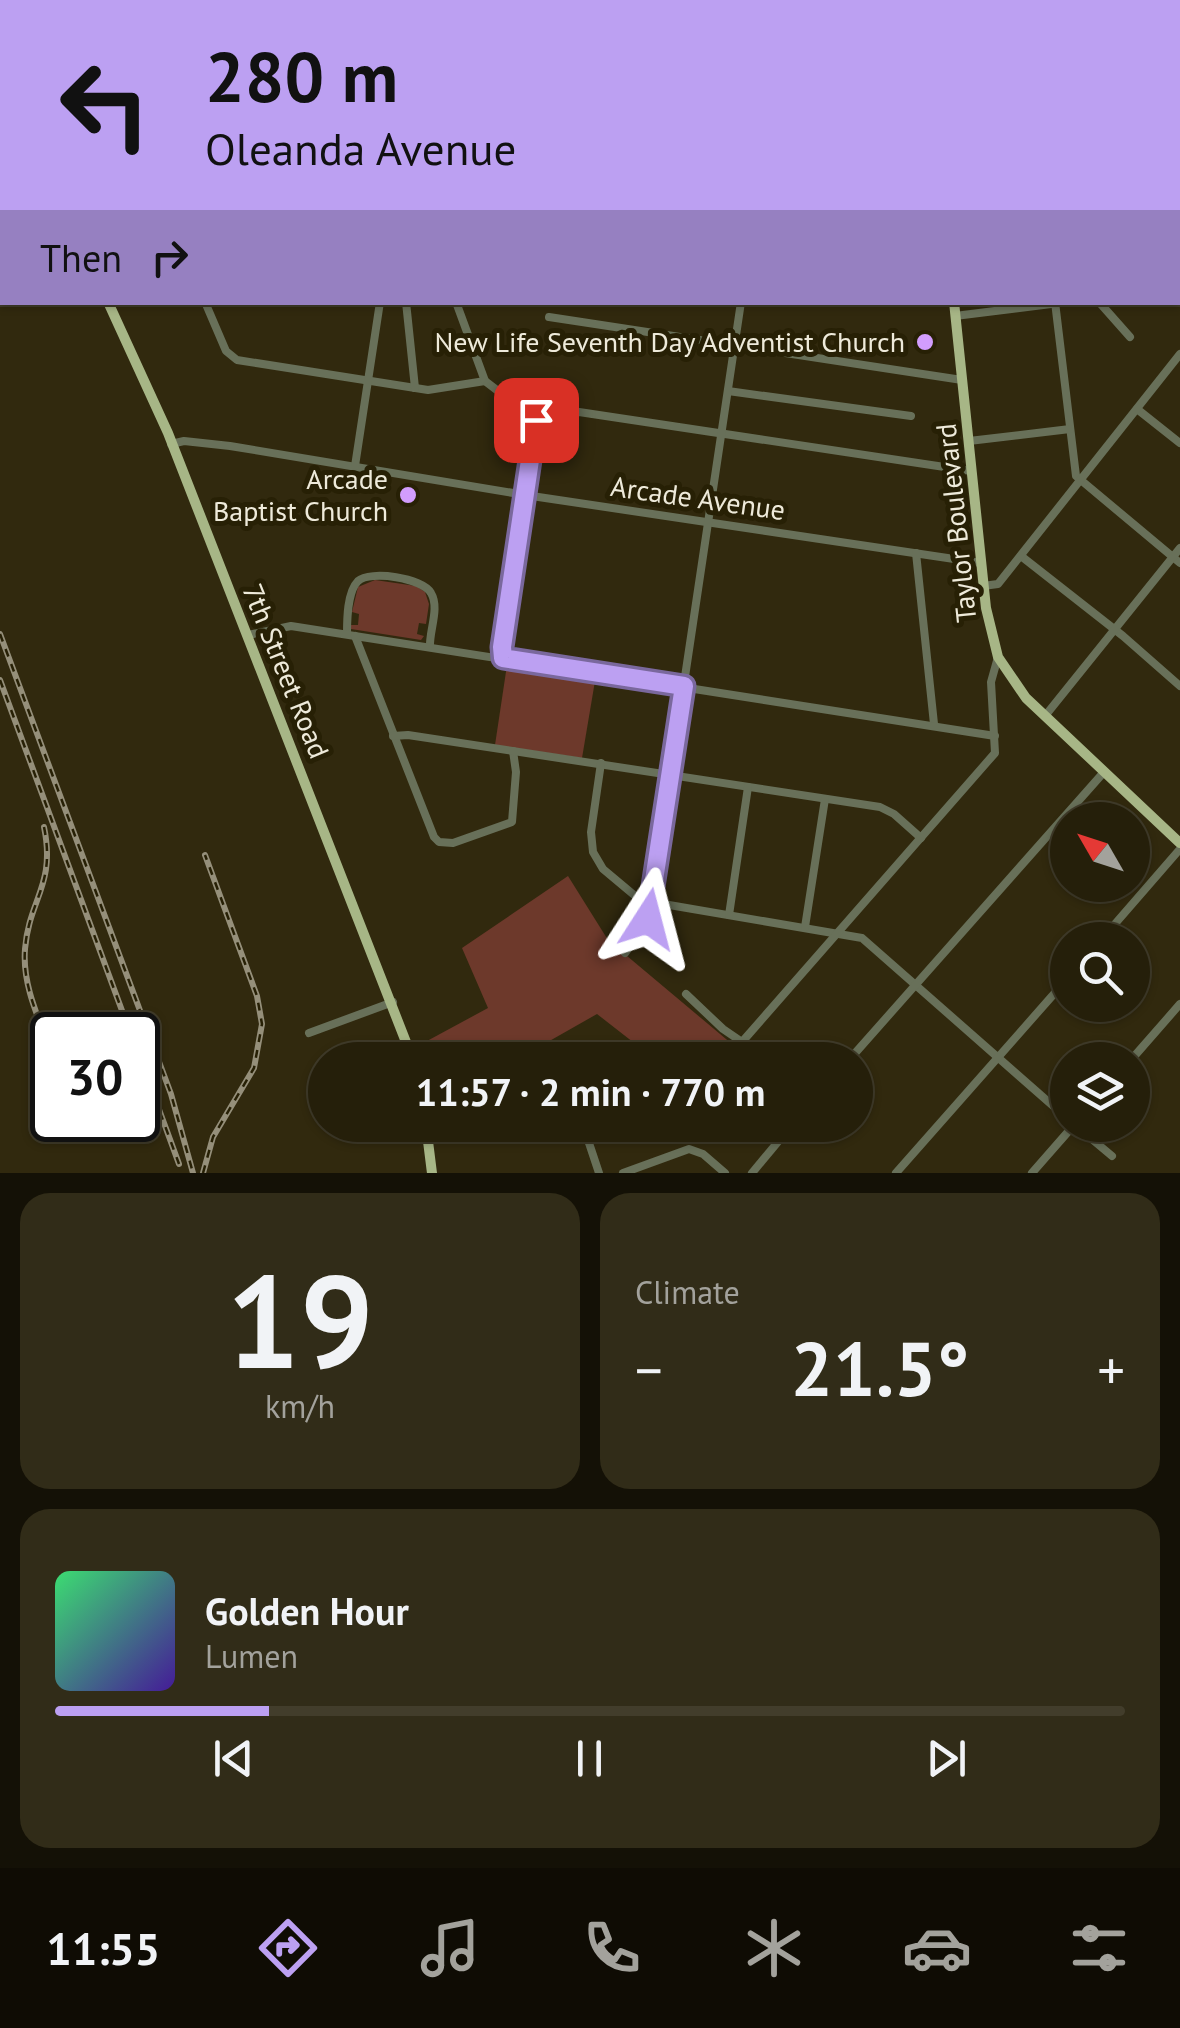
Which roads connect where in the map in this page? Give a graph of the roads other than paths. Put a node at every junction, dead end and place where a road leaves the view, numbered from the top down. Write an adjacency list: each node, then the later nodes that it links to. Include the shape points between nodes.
1 (109, 305): 28 (main road, 7th Street Road)
2 (206, 305): 16 (street, via 232,358)
3 (380, 305): 16 (street)
4 (406, 305): 19 (street)
5 (457, 305): 18 (street)
6 (741, 305): 14 (street)
7 (954, 305): 11 (main road, Taylor Boulevard)
8 (1047, 305): 11 (street)
9 (1055, 305): 24 (street)
10 (1102, 305): 13 (street)
11 (955, 316): 17 (main road, Taylor Boulevard)
12 (549, 317): 14 (street)
13 (1130, 337)
14 (734, 345): 17 (street); 20 (street)
15 (1180, 354): 21 (street)
16 (368, 380): 19 (street); 29 (street)
17 (962, 380): 26 (main road, Taylor Boulevard)
18 (485, 381): 19 (street); 23 (street)
19 (414, 388)
20 (728, 390): 22 (street); 25 (street)
21 (1137, 409): 27 (street); 31 (street)
22 (911, 416)
23 (536, 420): 25 (street, via 579,412); 32 (street)
24 (1070, 429): 26 (street); 31 (street)
25 (722, 434): 30 (street); 33 (street)
26 (969, 440): 30 (main road, Taylor Boulevard)
27 (1180, 442)
28 (171, 444): 29 (street, Arcade Avenue); 41 (main road, 7th Street Road)
29 (355, 466): 32 (street, Arcade Avenue)
30 (971, 471): 38 (main road, Taylor Boulevard)
31 (1080, 481): 36 (street); 37 (street)
32 (525, 495): 33 (street, Arcade Avenue); 45 (street)
33 (708, 520): 35 (street, Arcade Avenue); 46 (street)
34 (1180, 548): 37 (street)
35 (916, 553): 38 (street, Arcade Avenue); 49 (street)
36 (1021, 556): 39 (street, via 998,584); 40 (street)
37 (1176, 560): 40 (street)
38 (981, 563): 39 (main road, Taylor Boulevard)
39 (984, 586): 44 (main road, Taylor Boulevard)
40 (1114, 630): 47 (street); 48 (street)
41 (248, 634): 42 (street, via 291,626); 69 (main road, 7th Street Road)
42 (351, 635): 43 (street); 43 (street, via 358,581 397,578 420,582 431,592); 50 (street)
43 (430, 647): 45 (street)
44 (998, 657): 48 (main road, Taylor Boulevard); 51 (street, via 991,682)
45 (503, 658): 46 (street)
46 (684, 686): 49 (street); 55 (street)
47 (1180, 686)
48 (1045, 716): 54 (main road, Taylor Boulevard)
49 (934, 724): 51 (street)
50 (393, 736): 52 (street); 52 (street, via 434,837 447,844 512,822)
51 (995, 736): 58 (street, via 995,753)
52 (513, 751): 53 (street)
53 (601, 763): 55 (street); 60 (street, via 594,857)
54 (1104, 772): 59 (main road, Taylor Boulevard); 66 (street)
55 (671, 774): 56 (street); 60 (street)
56 (748, 787): 57 (street); 61 (street)
57 (826, 799): 58 (street, via 886,809); 63 (street)
58 (921, 838): 64 (street)
59 (1180, 846): 62 (street)
60 (651, 904): 61 (street); 65 (street, via 643,930)
61 (728, 915): 63 (street)
62 (1116, 922)
63 (805, 927): 64 (street)
64 (837, 933): 66 (street, via 862,938); 67 (street, via 742,1042)
65 (625, 953)
66 (916, 985): 73 (street); 75 (street)
67 (686, 994)
68 (1050, 999): 75 (street)
69 (393, 1002): 71 (street); 72 (main road, 7th Street Road)
70 (1180, 1004): 74 (street)
71 (310, 1033)
72 (407, 1042)
73 (866, 1042)
74 (1147, 1042)
75 (998, 1058): 76 (street); 88 (street)
76 (1050, 1103)
77 (428, 1142): 83 (main road)
78 (778, 1142): 87 (street)
79 (1059, 1142): 89 (street)
80 (1095, 1142): 82 (street)
81 (588, 1143): 84 (street)
82 (1112, 1156)
83 (432, 1173)
84 (599, 1173)
85 (623, 1173): 86 (street, via 689,1149)
86 (725, 1173)
87 (752, 1173)
88 (896, 1173)
89 (1032, 1173)

